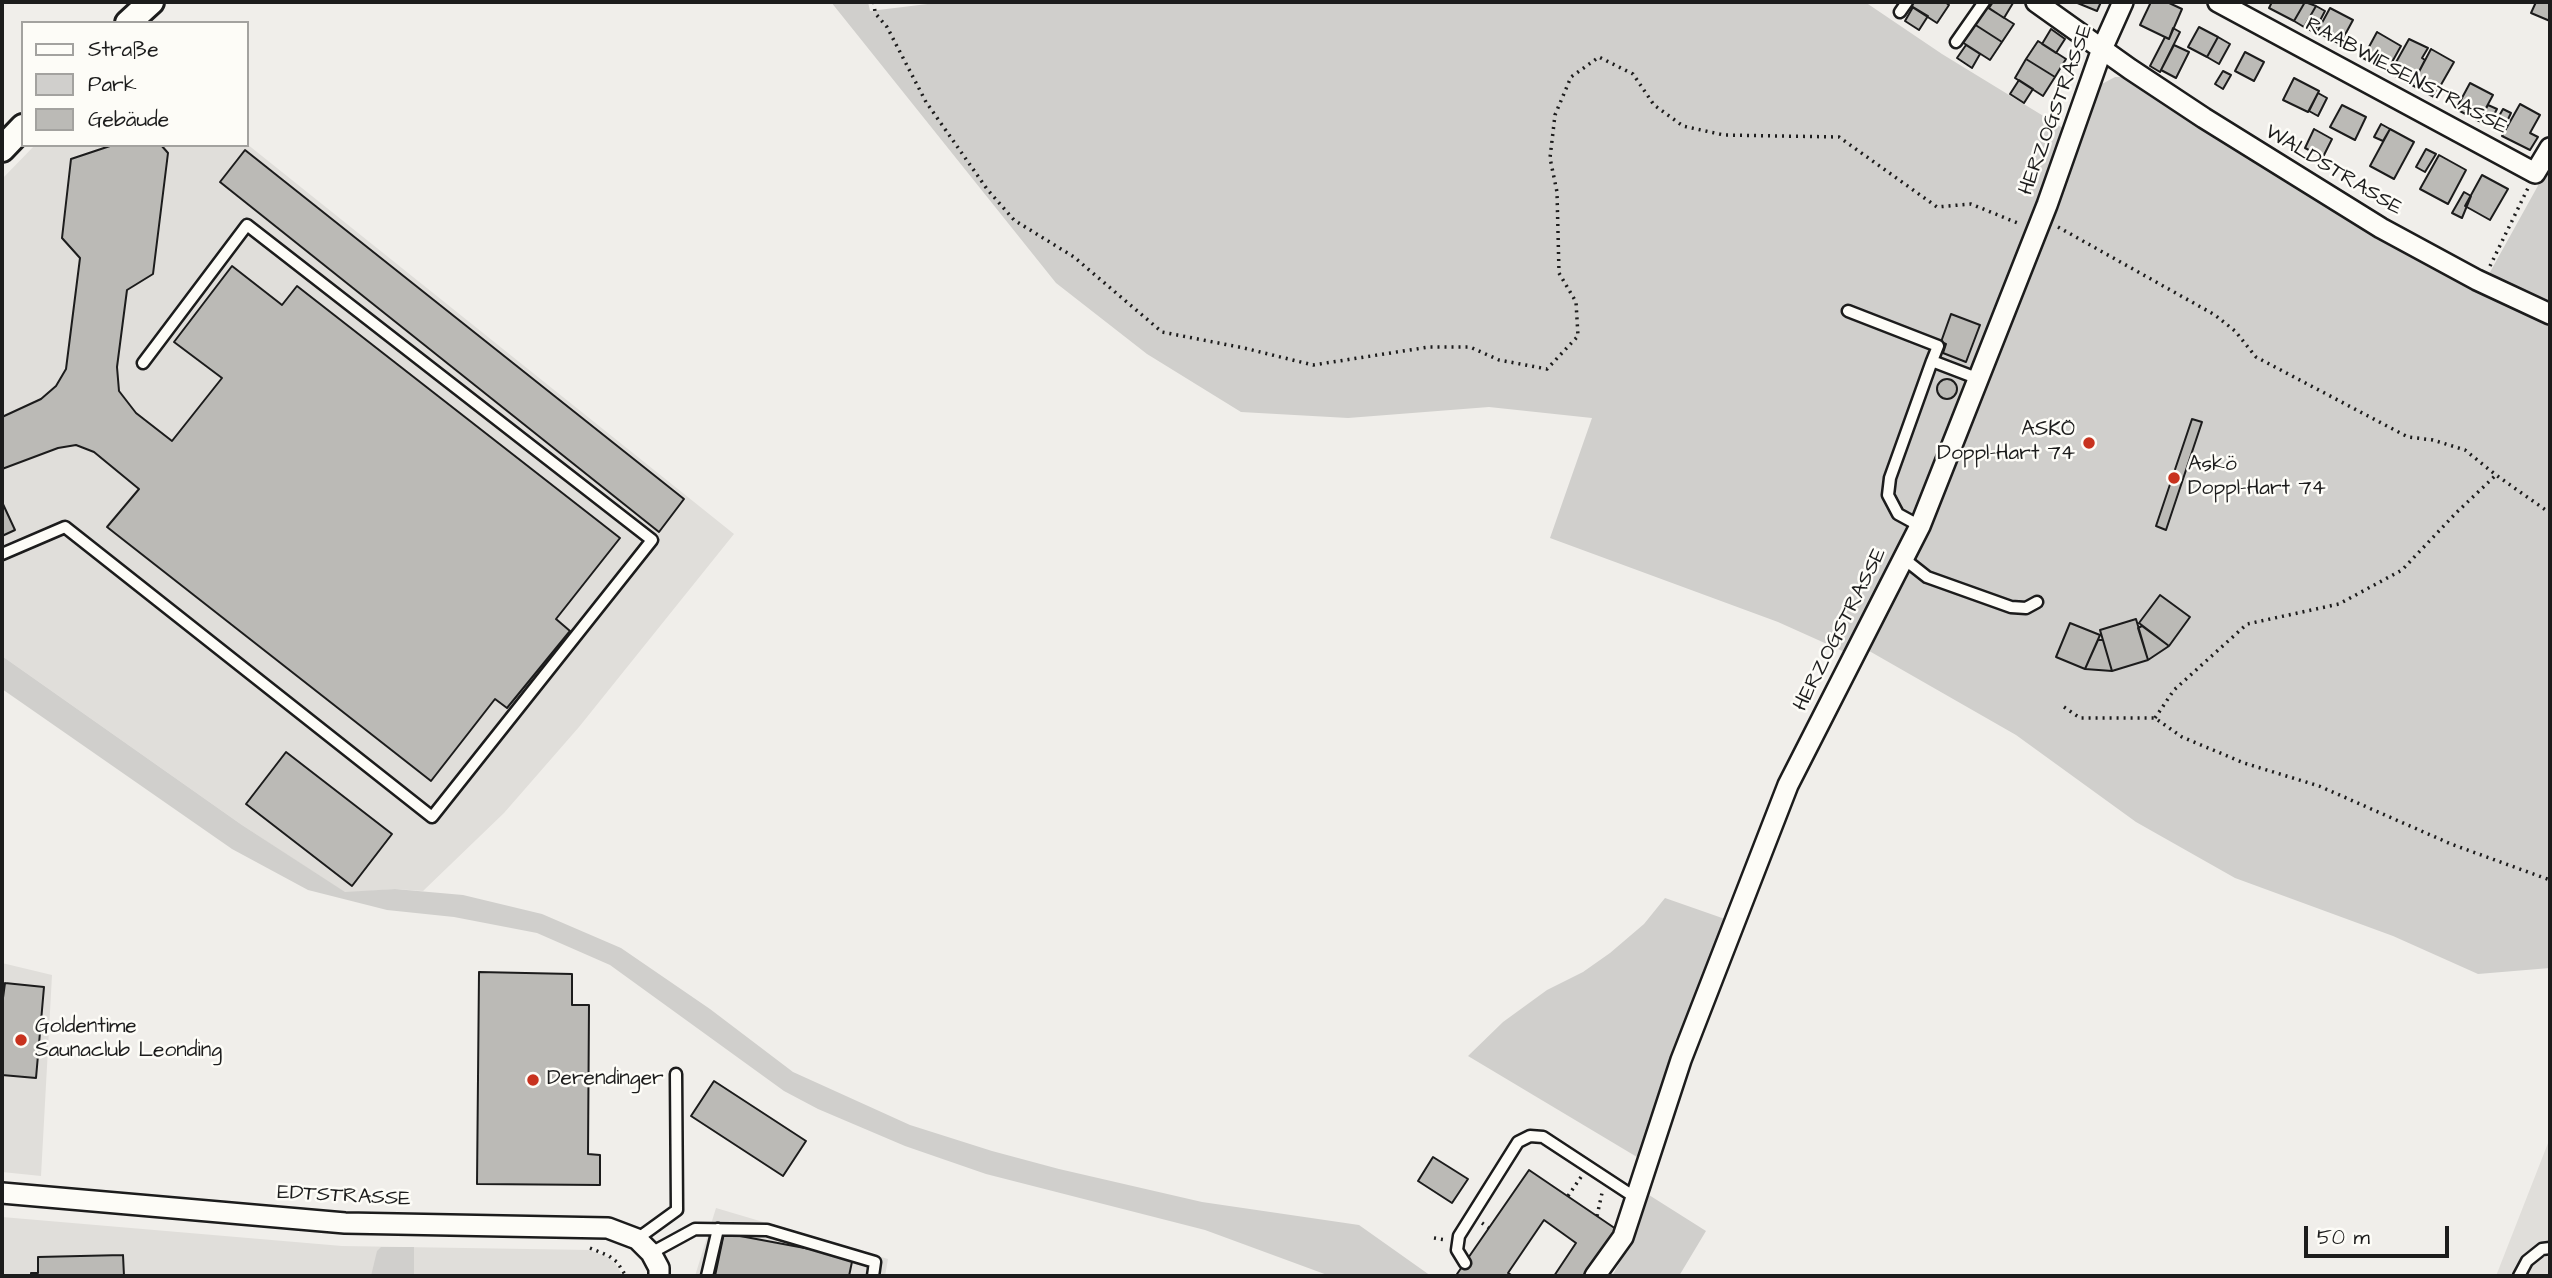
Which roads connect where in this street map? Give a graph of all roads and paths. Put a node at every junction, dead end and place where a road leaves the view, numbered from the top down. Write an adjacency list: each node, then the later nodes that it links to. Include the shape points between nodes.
1 (151, 2): 9 (street)
2 (874, 2): 16 (path, via 875,13 926,102 1014,220 1074,257 1162,332 1312,365 1429,348 1470,347 1499,360 1547,369 1578,336 1576,302 1559,273 1557,192 1550,158 1555,116 1571,77 1599,57 1633,74 1654,105 1683,126 1724,135 1839,137 1937,207 1971,204)
3 (1907, 2): 8 (lane)
4 (1984, 2): 10 (lane)
5 (2036, 2): 11 (street, WALDSTRASSE)
6 (2123, 2): 11 (street, HERZOGSTRASSE)
7 (2218, 2): 15 (street, RAABWIESENSTRASSE)
8 (1900, 12)
9 (130, 21)
10 (1956, 42)
11 (2102, 49): 16 (street, HERZOGSTRASSE); 17 (street, WALDSTRASSE, via 2302,180)
12 (21, 129): 13 (street)
13 (2, 149)
14 (2550, 149): 15 (street)
15 (2535, 173): 17 (path)
16 (2039, 224): 22 (street, HERZOGSTRASSE); 23 (path, via 2215,315 2256,357 2408,437 2465,450)
17 (2482, 282): 19 (street, WALDSTRASSE)
18 (1848, 311): 20 (lane, via 1938,346)
19 (2550, 314)
20 (1932, 361): 22 (lane); 25 (lane, via 1888,495 1898,514)
21 (143, 363): 26 (lane, via 247,225 652,540 432,817 65,527)
22 (1979, 379): 25 (street, HERZOGSTRASSE)
23 (2496, 475): 24 (path); 30 (path, via 2402,570 2339,604 2247,624 2174,690)
24 (2550, 513)
25 (1920, 526): 27 (street, HERZOGSTRASSE)
26 (2, 554)
27 (1903, 558): 28 (lane, via 1927,578 2011,607 2025,608); 37 (street, HERZOGSTRASSE, via 1788,785 1681,1060)
28 (2037, 602)
29 (2064, 708): 30 (path, via 2080,718)
30 (2155, 718): 31 (path, via 2182,737 2232,758 2319,786 2451,844)
31 (2550, 880)
32 (676, 1073): 40 (lane, via 677,1210)
33 (1588, 1166): 34 (lane); 36 (path); 42 (lane, via 1543,1136 1518,1142 1459,1236 1457,1250)
34 (1606, 1178): 37 (lane); 38 (path)
35 (2, 1193): 40 (street, EDTSTRASSE, via 345,1223 608,1228)
36 (1568, 1196)
37 (1637, 1198): 46 (street, HERZOGSTRASSE, via 1623,1237)
38 (1597, 1216)
39 (719, 1229): 40 (lane, via 695,1229); 44 (lane); 45 (lane, via 766,1230 875,1262)
40 (645, 1246): 43 (street)
41 (2550, 1248): 47 (lane, via 2527,1261)
42 (1465, 1262)
43 (659, 1276)
44 (707, 1276)
45 (873, 1276)
46 (1595, 1276)
47 (2519, 1276)

